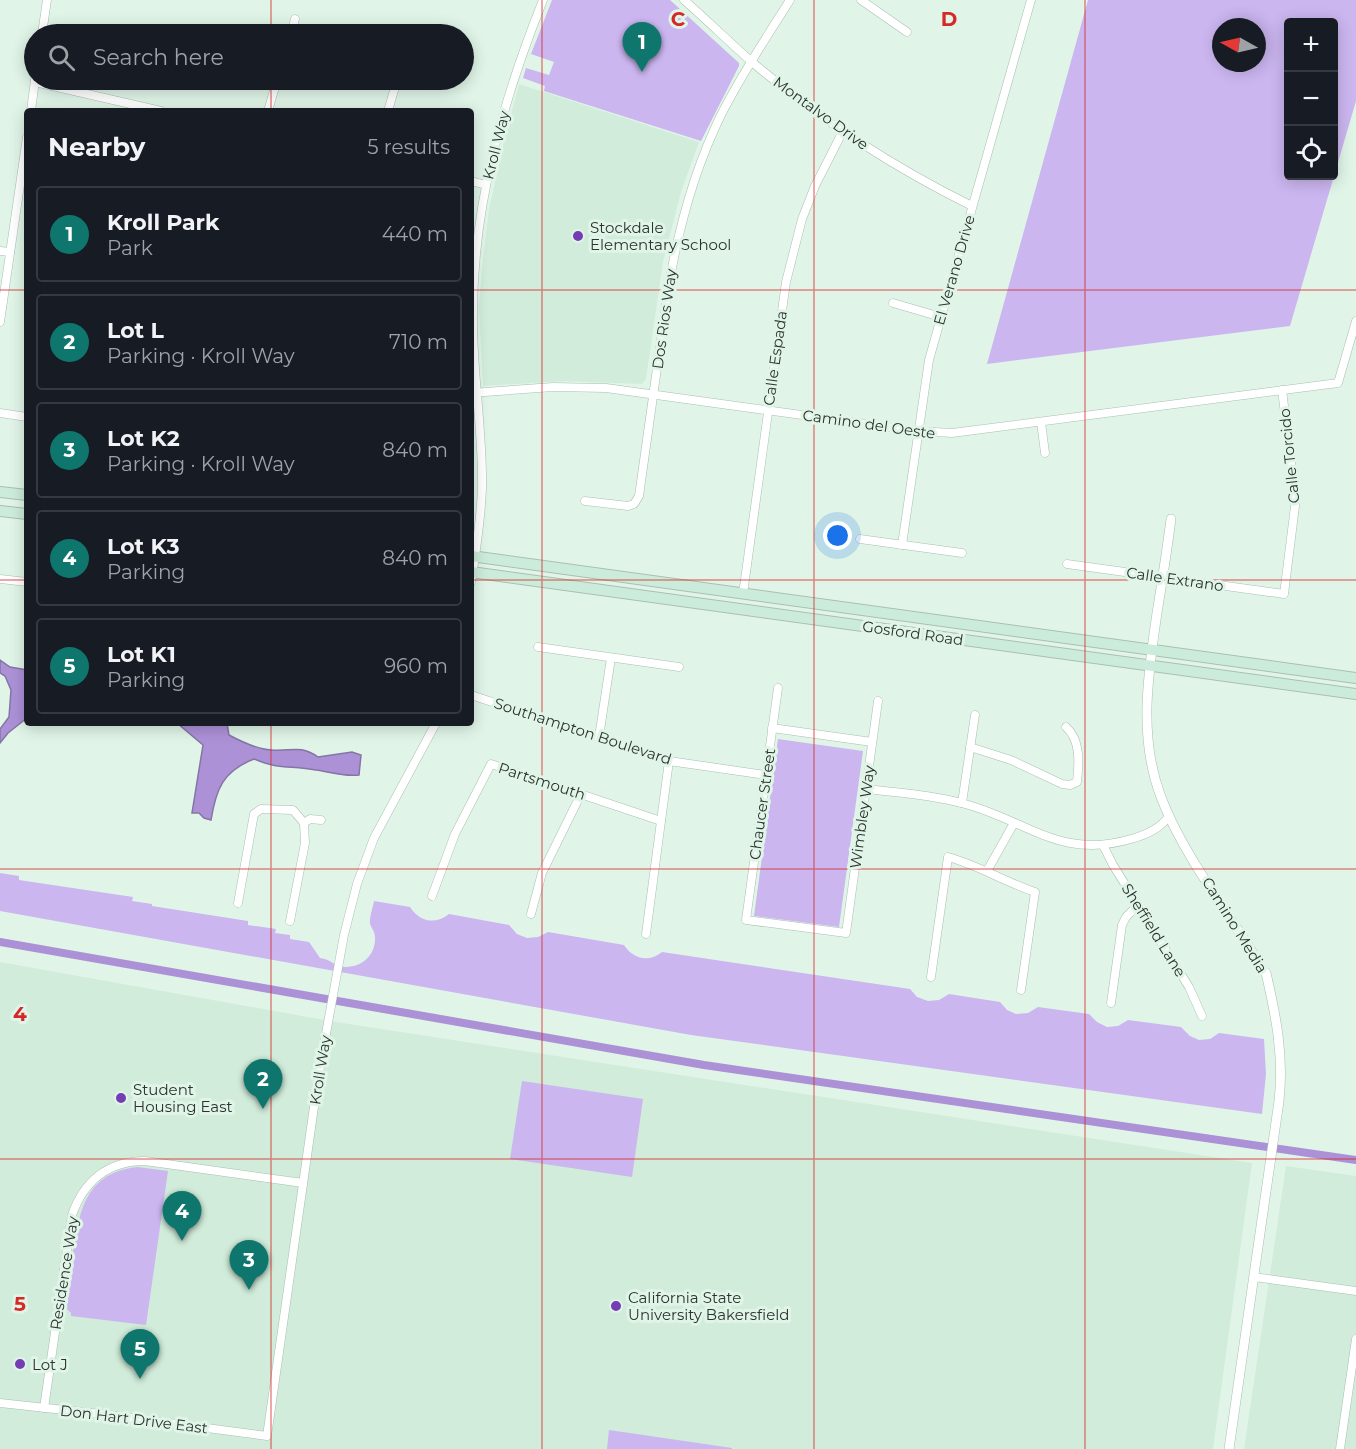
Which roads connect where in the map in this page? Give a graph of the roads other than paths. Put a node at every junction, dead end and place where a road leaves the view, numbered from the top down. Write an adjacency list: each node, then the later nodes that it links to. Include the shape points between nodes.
1 (47, 0): 8 (street)
2 (543, 0): 23 (street, Kroll Way, via 512,84)
3 (684, 0): 11 (street, Montalvo Drive)
4 (790, 0): 11 (street, Dos Rios Way)
5 (861, 0): 10 (street)
6 (1031, 0): 24 (street, El Verano Drive)
7 (296, 19): 9 (street)
8 (43, 24)
9 (294, 24)
10 (907, 32)
11 (751, 61): 20 (street, Montalvo Drive); 35 (street, Dos Rios Way, via 712,135 687,201 673,260)
12 (34, 90): 16 (street)
13 (71, 90): 17 (street)
14 (274, 90): 18 (street)
15 (394, 90): 19 (street)
16 (31, 108)
17 (142, 108)
18 (269, 108)
19 (389, 108)
20 (843, 131): 24 (street, Montalvo Drive); 37 (street, Calle Espada, via 815,186 793,250)
21 (24, 157): 26 (street)
22 (474, 183): 23 (street)
23 (486, 185): 27 (street, Kroll Way)
24 (972, 206): 29 (street, El Verano Drive)
25 (0, 251): 26 (street)
26 (10, 252): 31 (street)
27 (474, 276)
28 (892, 303): 29 (street)
29 (941, 317): 41 (street, El Verano Drive)
30 (1356, 321): 32 (street)
31 (0, 322)
32 (1354, 334): 33 (street, Camino del Oeste, via 1338,383)
33 (1282, 390): 40 (street, Camino del Oeste); 60 (street, Calle Torcido, via 1295,506)
34 (474, 393): 35 (street, Camino del Oeste, via 580,386)
35 (653, 394): 37 (street, Camino del Oeste); 45 (street, Dos Rios Way, via 639,496 634,504)
36 (474, 403): 51 (street, Kroll Way, via 482,487)
37 (767, 410): 41 (street, Camino del Oeste); 59 (street, Calle Espada)
38 (0, 413): 39 (street)
39 (24, 417)
40 (1041, 422): 41 (street, Camino del Oeste, via 952,433); 42 (street)
41 (917, 431): 50 (street, El Verano Drive)
42 (1045, 453)
43 (0, 492): 44 (main road)
44 (24, 495)
45 (585, 501)
46 (0, 510): 47 (main road)
47 (24, 514)
48 (1171, 519): 56 (street, Camino Media)
49 (860, 539): 50 (street)
50 (902, 544): 52 (street)
51 (474, 548)
52 (962, 553)
53 (474, 556): 59 (main road, Gosford Road)
54 (1066, 564): 56 (street, Calle Extrano)
55 (474, 575): 64 (main road, Gosford Road)
56 (1163, 577): 60 (street, Calle Extrano); 62 (street, Camino Media)
57 (0, 579): 58 (street)
58 (24, 582)
59 (743, 594): 62 (main road, Gosford Road)
60 (1284, 594)
61 (538, 647): 63 (street)
62 (1151, 651): 64 (street, Camino Media); 66 (main road, Gosford Road)
63 (611, 657): 65 (street); 75 (street)
64 (1149, 666): 68 (main road, Gosford Road); 83 (street, Camino Media, via 1147,736 1154,777)
65 (679, 667)
66 (1356, 678)
67 (778, 687): 74 (street, Chaucer Street)
68 (1356, 694)
69 (474, 696): 75 (street, Southampton Boulevard)
70 (878, 701): 76 (street, Wimbley Way)
71 (975, 715): 77 (street)
72 (434, 726): 101 (street, Kroll Way, via 364,861 344,935)
73 (1066, 727): 77 (street, via 1076,743 1078,765 1077,782 1070,785)
74 (772, 728): 76 (street); 79 (street, Chaucer Street)
75 (599, 738): 78 (street, Southampton Boulevard)
76 (872, 742): 80 (street, Wimbley Way)
77 (970, 747): 82 (street)
78 (669, 761): 79 (street, Southampton Boulevard); 85 (street)
79 (766, 775): 95 (street, Chaucer Street, via 746,920)
80 (866, 789): 82 (street); 95 (street, Wimbley Way)
81 (581, 794): 85 (street, Partsmouth); 90 (street, Partsmouth, via 491,764 455,834); 93 (street, via 542,873)
82 (962, 803): 87 (street)
83 (1168, 816): 88 (street, via 1163,825 1149,832); 102 (street, Camino Media, via 1266,973 1278,1027 1281,1085)
84 (321, 820): 86 (street)
85 (661, 821): 96 (street)
86 (304, 823): 91 (street, via 293,810 261,809 254,814); 94 (street, via 305,843)
87 (1014, 823): 88 (street, via 1062,842); 89 (street)
88 (1103, 845): 92 (street, Sheffield Lane)
89 (987, 872): 97 (street, via 948,856); 98 (street, via 1035,892)
90 (432, 897)
91 (238, 903)
92 (1138, 905): 99 (street, via 1122,925); 100 (street, Sheffield Lane, via 1189,987)
93 (531, 914)
94 (290, 921)
95 (846, 933)
96 (646, 934)
97 (931, 977)
98 (1021, 990)
99 (1111, 1003)
100 (1202, 1016)
101 (303, 1183): 106 (street, Residence Way, via 145,1161 117,1164 95,1177 79,1196 72,1215); 107 (street, Kroll Way)
102 (1254, 1277): 103 (street); 108 (street, Camino Media)
103 (1356, 1291)
104 (1356, 1339): 109 (street)
105 (0, 1403): 106 (street, Don Hart Drive East)
106 (44, 1408): 107 (street, Don Hart Drive East)
107 (267, 1436)
108 (1229, 1449)
109 (1340, 1449)

